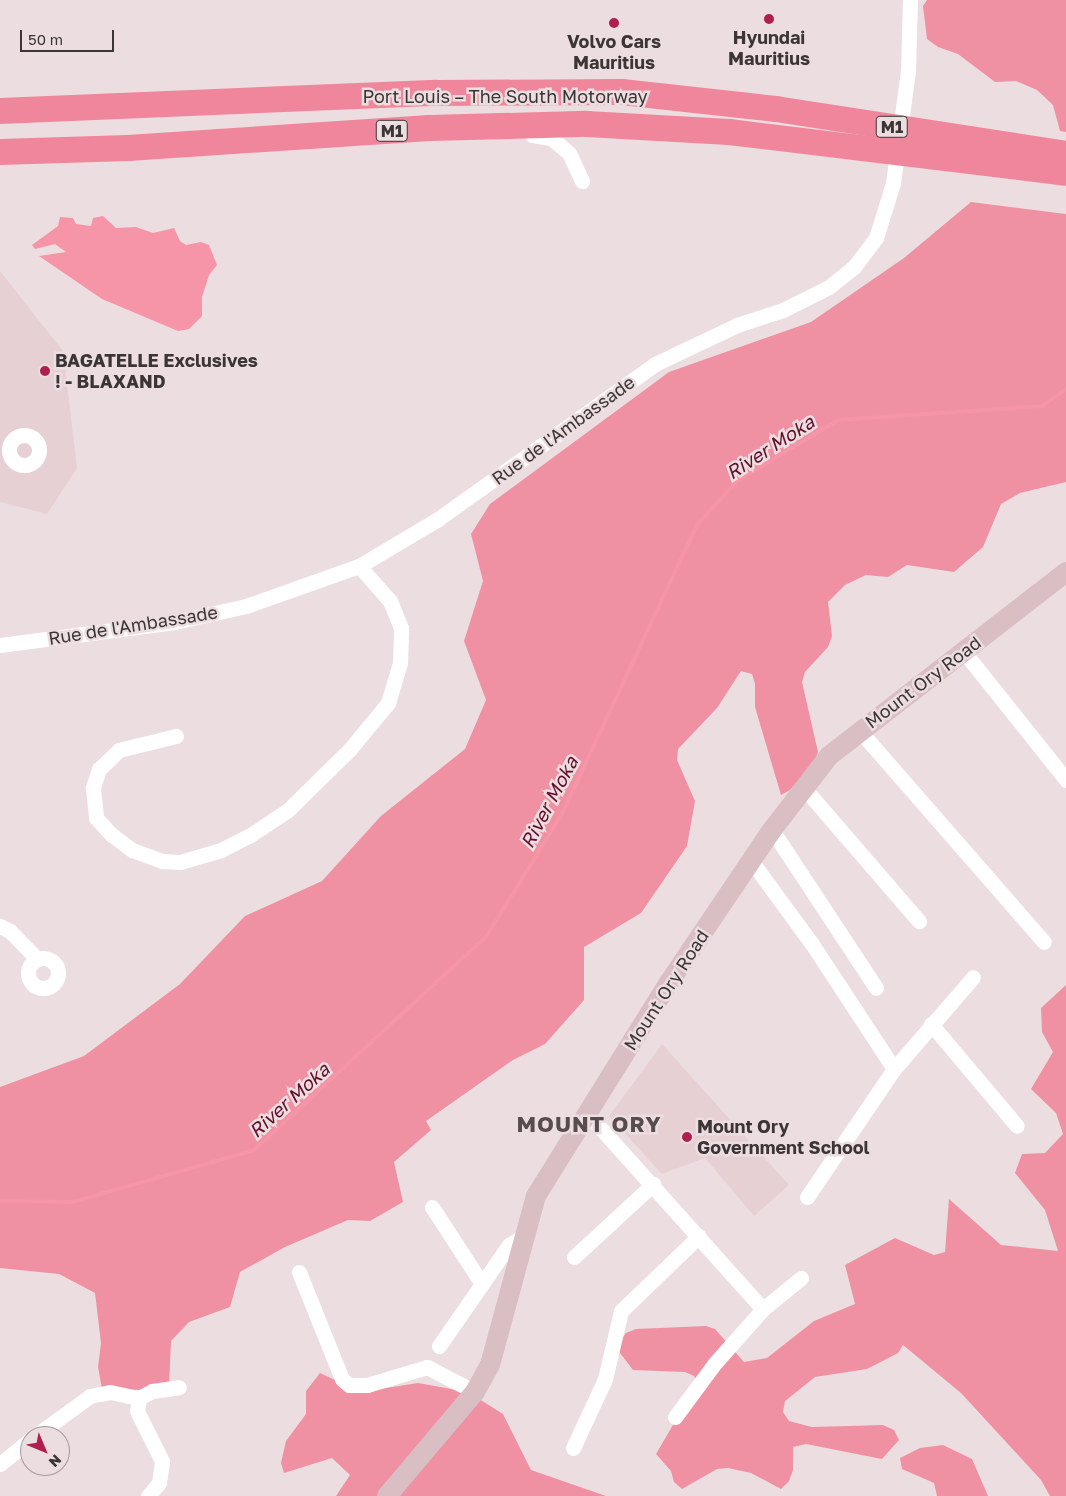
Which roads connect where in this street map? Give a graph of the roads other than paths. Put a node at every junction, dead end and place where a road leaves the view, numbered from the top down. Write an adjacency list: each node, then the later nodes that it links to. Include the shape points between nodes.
1 (910, 0): 15 (street, Rue de l'Ambassade, via 908,71 893,183 876,238 854,267 829,287 783,310 737,326 655,364 438,519)
2 (0, 99): 3 (highway)
3 (188, 100): 4 (highway, Port Louis – The South Motorway / M1); 10 (highway, Port Louis – The South Motorway / M1, via 622,92 776,109)
4 (0, 111)
5 (429, 128): 7 (highway, Port Louis – The South Motorway / M1); 10 (highway, Port Louis – The South Motorway / M1, via 587,124 729,132 785,140); 13 (street, via 515,132 551,138 568,153)
6 (1066, 138): 10 (highway)
7 (128, 148): 8 (highway, Port Louis – The South Motorway / M1); 11 (highway)
8 (0, 152)
9 (1066, 154): 10 (highway, Port Louis – The South Motorway / M1)
10 (1005, 156): 12 (highway, Port Louis – The South Motorway / M1); 14 (highway)
11 (0, 170)
12 (1066, 173)
13 (582, 181)
14 (1066, 188)
15 (359, 566): 17 (street, Rue de l'Ambassade, via 246,606 183,620); 20 (street, via 390,601 401,628 400,664 388,703 350,750 288,810 221,850 180,862 163,861 132,850 96,818 93,788 99,769 119,750)
16 (1065, 576): 18 (main road, Mount Ory Road)
17 (0, 646)
18 (964, 652): 19 (main road, Mount Ory Road); 21 (street)
19 (859, 730): 22 (main road, Mount Ory Road, via 829,756); 27 (street)
20 (176, 736)
21 (1066, 780)
22 (804, 788): 23 (main road, Mount Ory Road); 25 (street)
23 (772, 830): 24 (main road, Mount Ory Road); 30 (street)
24 (752, 862): 32 (street, via 812,944); 33 (main road, Mount Ory Road, via 670,981)
25 (919, 921)
26 (0, 926): 28 (street, via 10,931)
27 (1044, 942)
28 (37, 959)
29 (974, 977): 31 (street)
30 (876, 988)
31 (931, 1024): 32 (street); 34 (street)
32 (894, 1068): 36 (street)
33 (587, 1113): 35 (street); 38 (main road, Mount Ory Road, via 536,1196)
34 (1017, 1126)
35 (653, 1184): 39 (street); 40 (street)
36 (807, 1197)
37 (432, 1207): 43 (street)
38 (523, 1236): 43 (street, via 509,1245); 47 (main road, Mount Ory Road, via 490,1365)
39 (699, 1236): 44 (street); 52 (street, via 621,1311 605,1379)
40 (574, 1257)
41 (299, 1272): 47 (street, via 342,1379 349,1385 367,1385 427,1368)
42 (801, 1278): 44 (street)
43 (482, 1284): 45 (street)
44 (763, 1309): 49 (street, via 715,1363)
45 (439, 1346)
46 (179, 1387): 48 (street, via 152,1391)
47 (475, 1392): 55 (main road, Mount Ory Road)
48 (139, 1398): 50 (street, via 110,1392 90,1396); 54 (street, via 137,1410 162,1461 159,1483)
49 (675, 1417)
50 (50, 1426)
51 (20, 1448): 53 (street)
52 (573, 1448)
53 (0, 1464)
54 (148, 1496)
55 (387, 1496)

